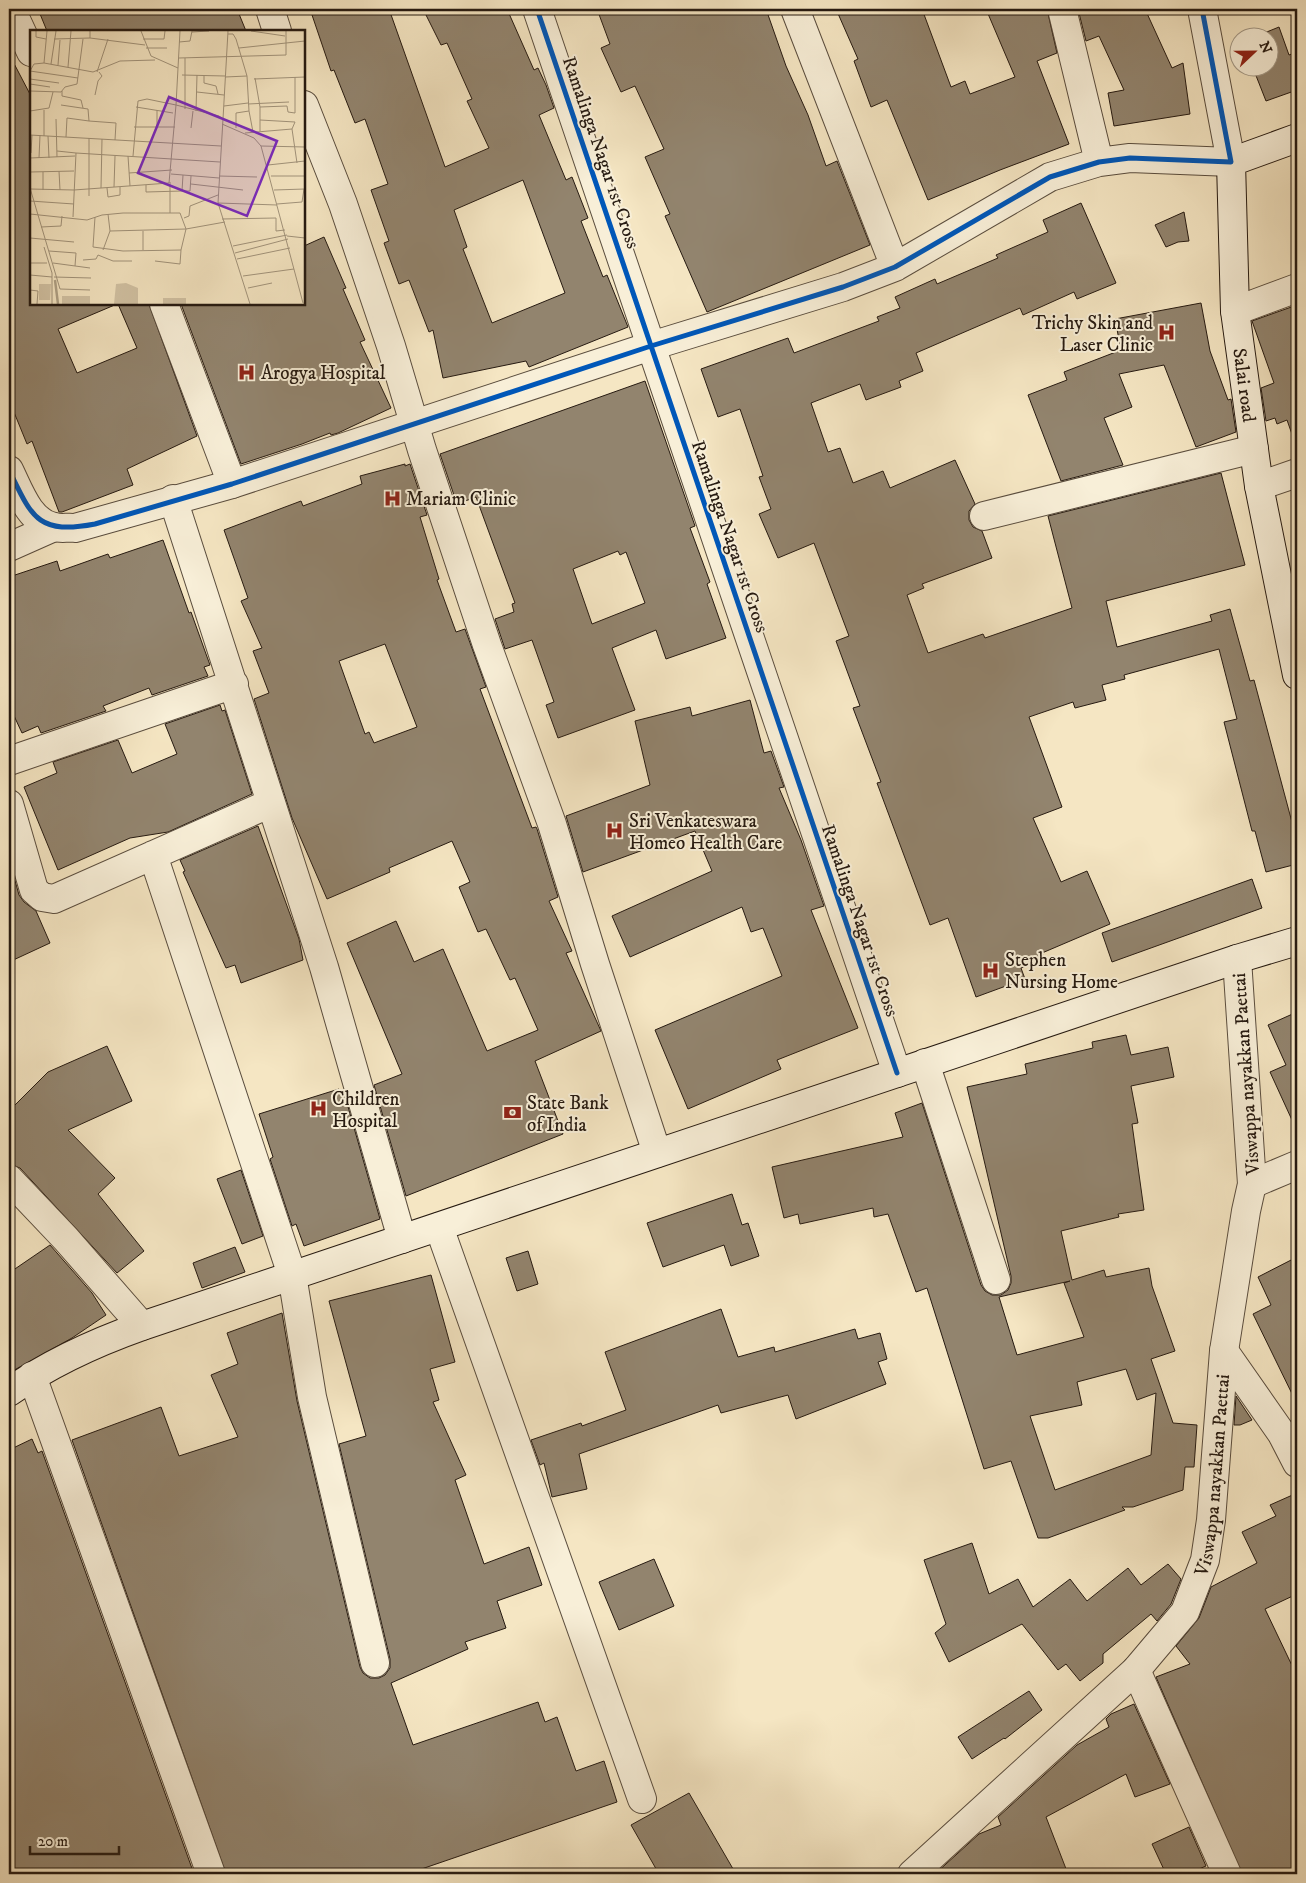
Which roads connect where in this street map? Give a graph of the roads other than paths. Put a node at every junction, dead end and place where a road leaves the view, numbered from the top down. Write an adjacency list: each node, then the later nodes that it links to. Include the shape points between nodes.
1 (10, 9): 8 (street)
2 (270, 9): 7 (street)
3 (537, 9): 17 (street, Ramalinga Nagar 1st Cross)
4 (795, 9): 13 (street)
5 (1062, 9): 11 (street)
6 (1202, 9): 12 (street, Salai road)
7 (277, 30)
8 (30, 50)
9 (305, 108): 18 (street, via 343,204)
10 (1297, 138): 12 (street)
11 (1100, 162): 12 (street, via 1130,158); 13 (street, via 1050,177)
12 (1231, 162): 16 (street, Salai road)
13 (895, 267): 17 (street, via 843,287)
14 (1297, 288): 16 (street)
15 (164, 305): 22 (street)
16 (1235, 311): 19 (street, Salai road)
17 (651, 346): 18 (street); 37 (street, Ramalinga Nagar 1st Cross)
18 (415, 424): 22 (street); 38 (street, via 487,645 552,824)
19 (1254, 449): 23 (street, Salai road); 25 (street)
20 (9, 470): 26 (street, via 37,519)
21 (1297, 473): 23 (street)
22 (232, 484): 24 (street)
23 (1260, 486): 28 (street, Salai road)
24 (173, 499): 26 (street, via 94,524); 29 (street)
25 (984, 516)
26 (54, 527): 27 (street)
27 (9, 547)
28 (1297, 675)
29 (234, 684): 30 (street); 31 (street)
30 (9, 761)
31 (271, 803): 33 (street); 43 (street, via 324,967)
32 (9, 804): 33 (street, via 34,890 42,897 54,899)
33 (153, 855): 44 (street)
34 (1297, 941): 35 (street)
35 (1237, 959): 36 (street); 41 (street, Viswappa nayakkan Paettai)
36 (925, 1063): 37 (street); 45 (street)
37 (897, 1073): 38 (street)
38 (657, 1153): 42 (street)
39 (1297, 1165): 41 (street)
40 (9, 1179): 46 (street)
41 (1252, 1184): 47 (street, Viswappa nayakkan Paettai)
42 (439, 1227): 43 (street); 53 (street)
43 (402, 1239): 44 (street)
44 (292, 1275): 46 (street); 51 (street, via 312,1397)
45 (996, 1280)
46 (142, 1326): 48 (street, via 89,1346)
47 (1224, 1350): 50 (street); 52 (street, Viswappa nayakkan Paettai, via 1205,1560 1185,1612)
48 (32, 1376): 49 (street); 54 (street)
49 (9, 1392)
50 (1296, 1459)
51 (375, 1663)
52 (1136, 1670): 55 (street, Viswappa nayakkan Paettai); 56 (street)
53 (642, 1800)
54 (211, 1874)
55 (912, 1874)
56 (1227, 1874)

